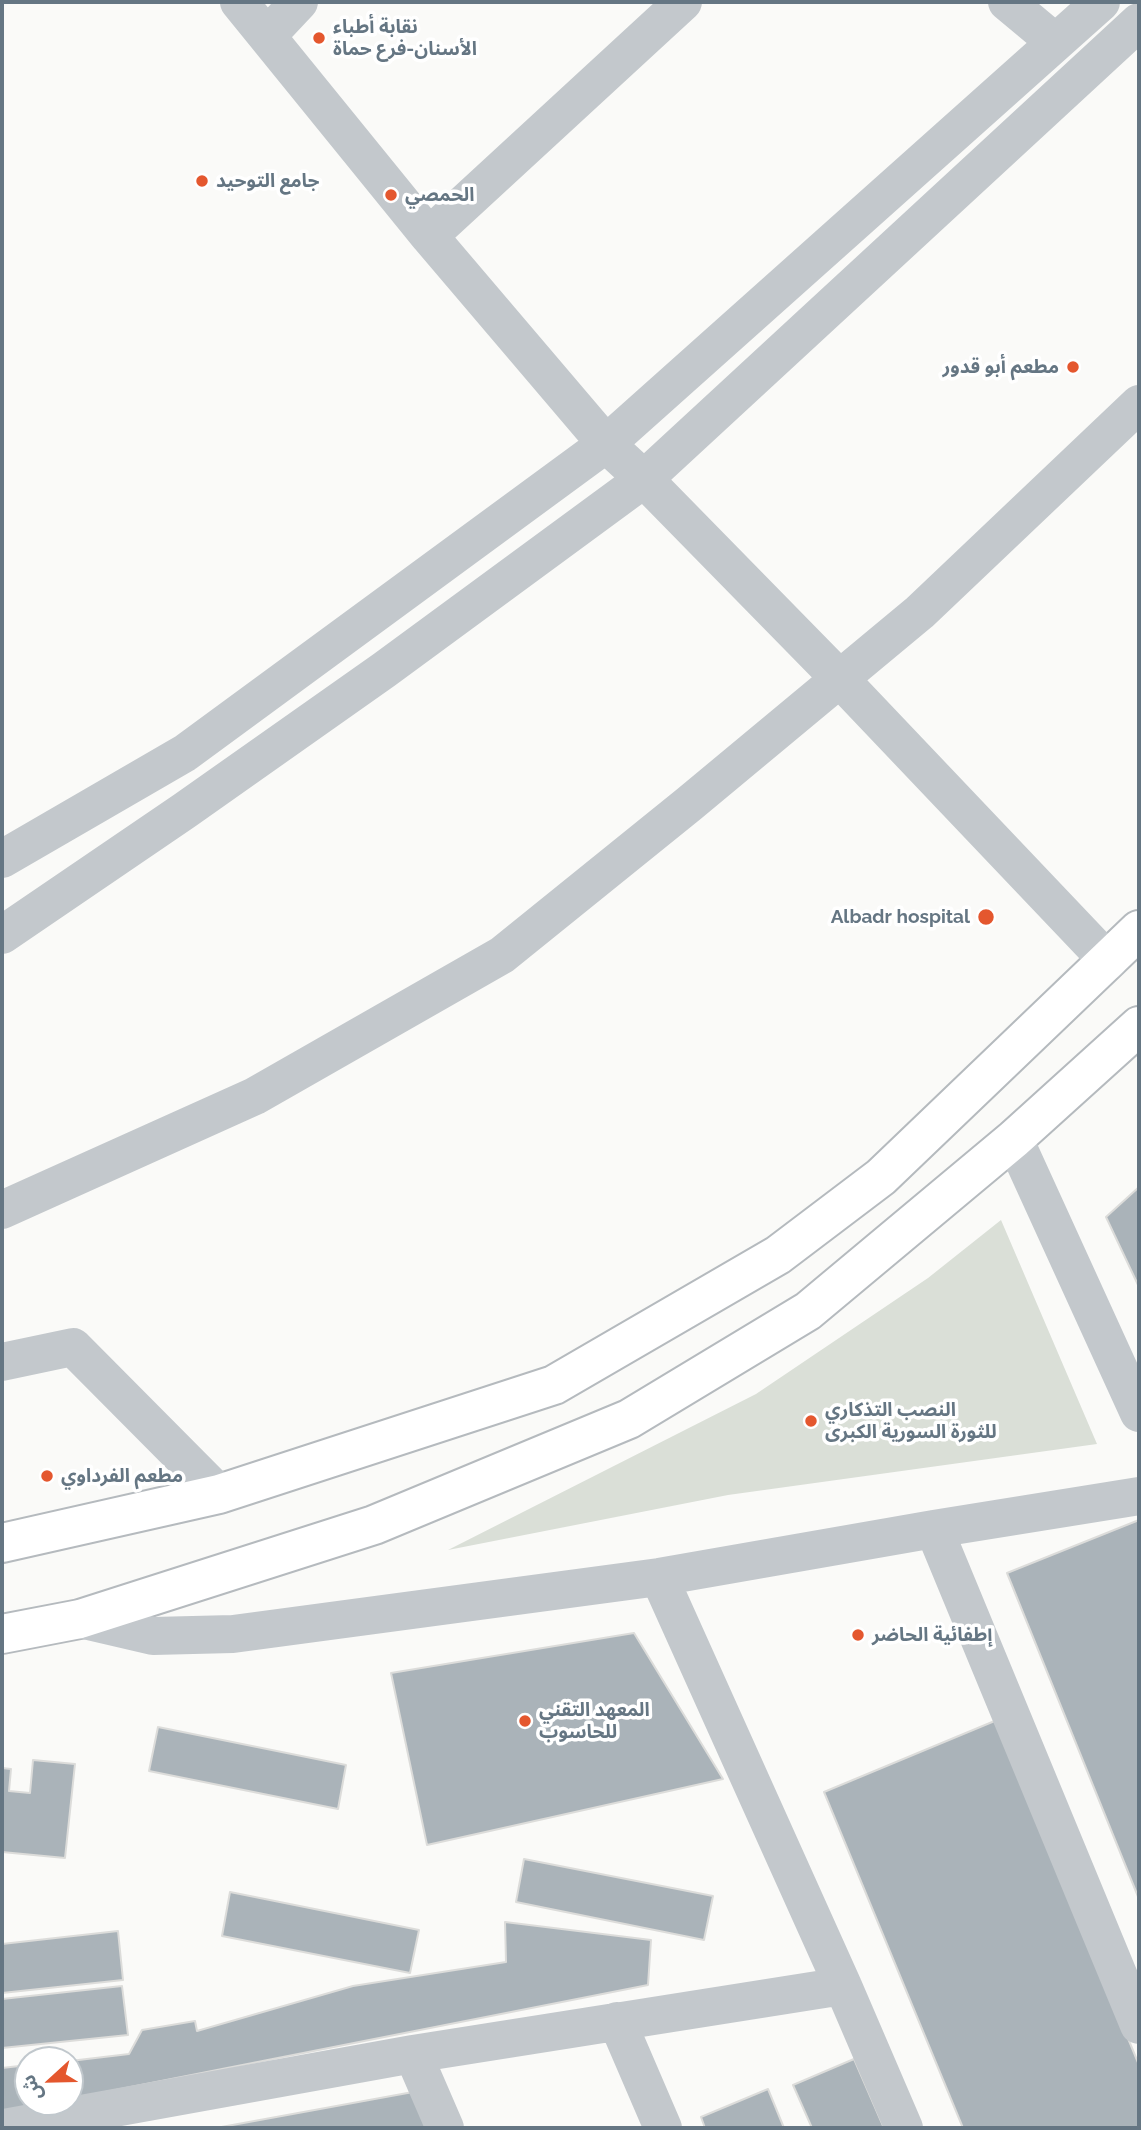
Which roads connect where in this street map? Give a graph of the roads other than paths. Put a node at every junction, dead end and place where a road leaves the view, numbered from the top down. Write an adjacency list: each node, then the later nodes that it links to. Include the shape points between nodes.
1 (239, 2): 7 (street)
2 (299, 2): 7 (street)
3 (682, 2): 9 (street)
4 (1007, 2): 8 (street)
5 (1101, 2): 8 (street)
6 (1139, 22): 12 (street)
7 (267, 36): 9 (street)
8 (1055, 42): 11 (street)
9 (429, 236): 11 (street)
10 (1139, 404): 13 (street, via 919,612)
11 (606, 444): 12 (street); 14 (street, via 185,753)
12 (644, 479): 13 (street); 16 (street, via 384,670)
13 (839, 678): 17 (street); 20 (street, via 502,955 255,1096)
14 (2, 859)
15 (1139, 930): 17 (main road)
16 (2, 935)
17 (1108, 961): 23 (main road, via 881,1177 778,1255 555,1385)
18 (1139, 1026): 19 (main road)
19 (1014, 1139): 22 (street); 28 (main road, via 808,1311 629,1419 374,1525)
20 (2, 1210)
21 (2, 1362): 23 (street, via 73,1347)
22 (1139, 1413)
23 (219, 1494): 26 (main road)
24 (1139, 1496): 25 (street)
25 (934, 1529): 27 (street); 32 (street)
26 (2, 1543)
27 (659, 1577): 28 (street, via 233,1634 153,1636); 30 (street)
28 (80, 1619): 29 (main road)
29 (2, 1634)
30 (843, 1986): 31 (street); 37 (street)
31 (617, 2021): 33 (street); 36 (street)
32 (1139, 2025)
33 (413, 2054): 34 (street); 35 (street)
34 (4, 2128)
35 (445, 2128)
36 (663, 2128)
37 (904, 2128)

